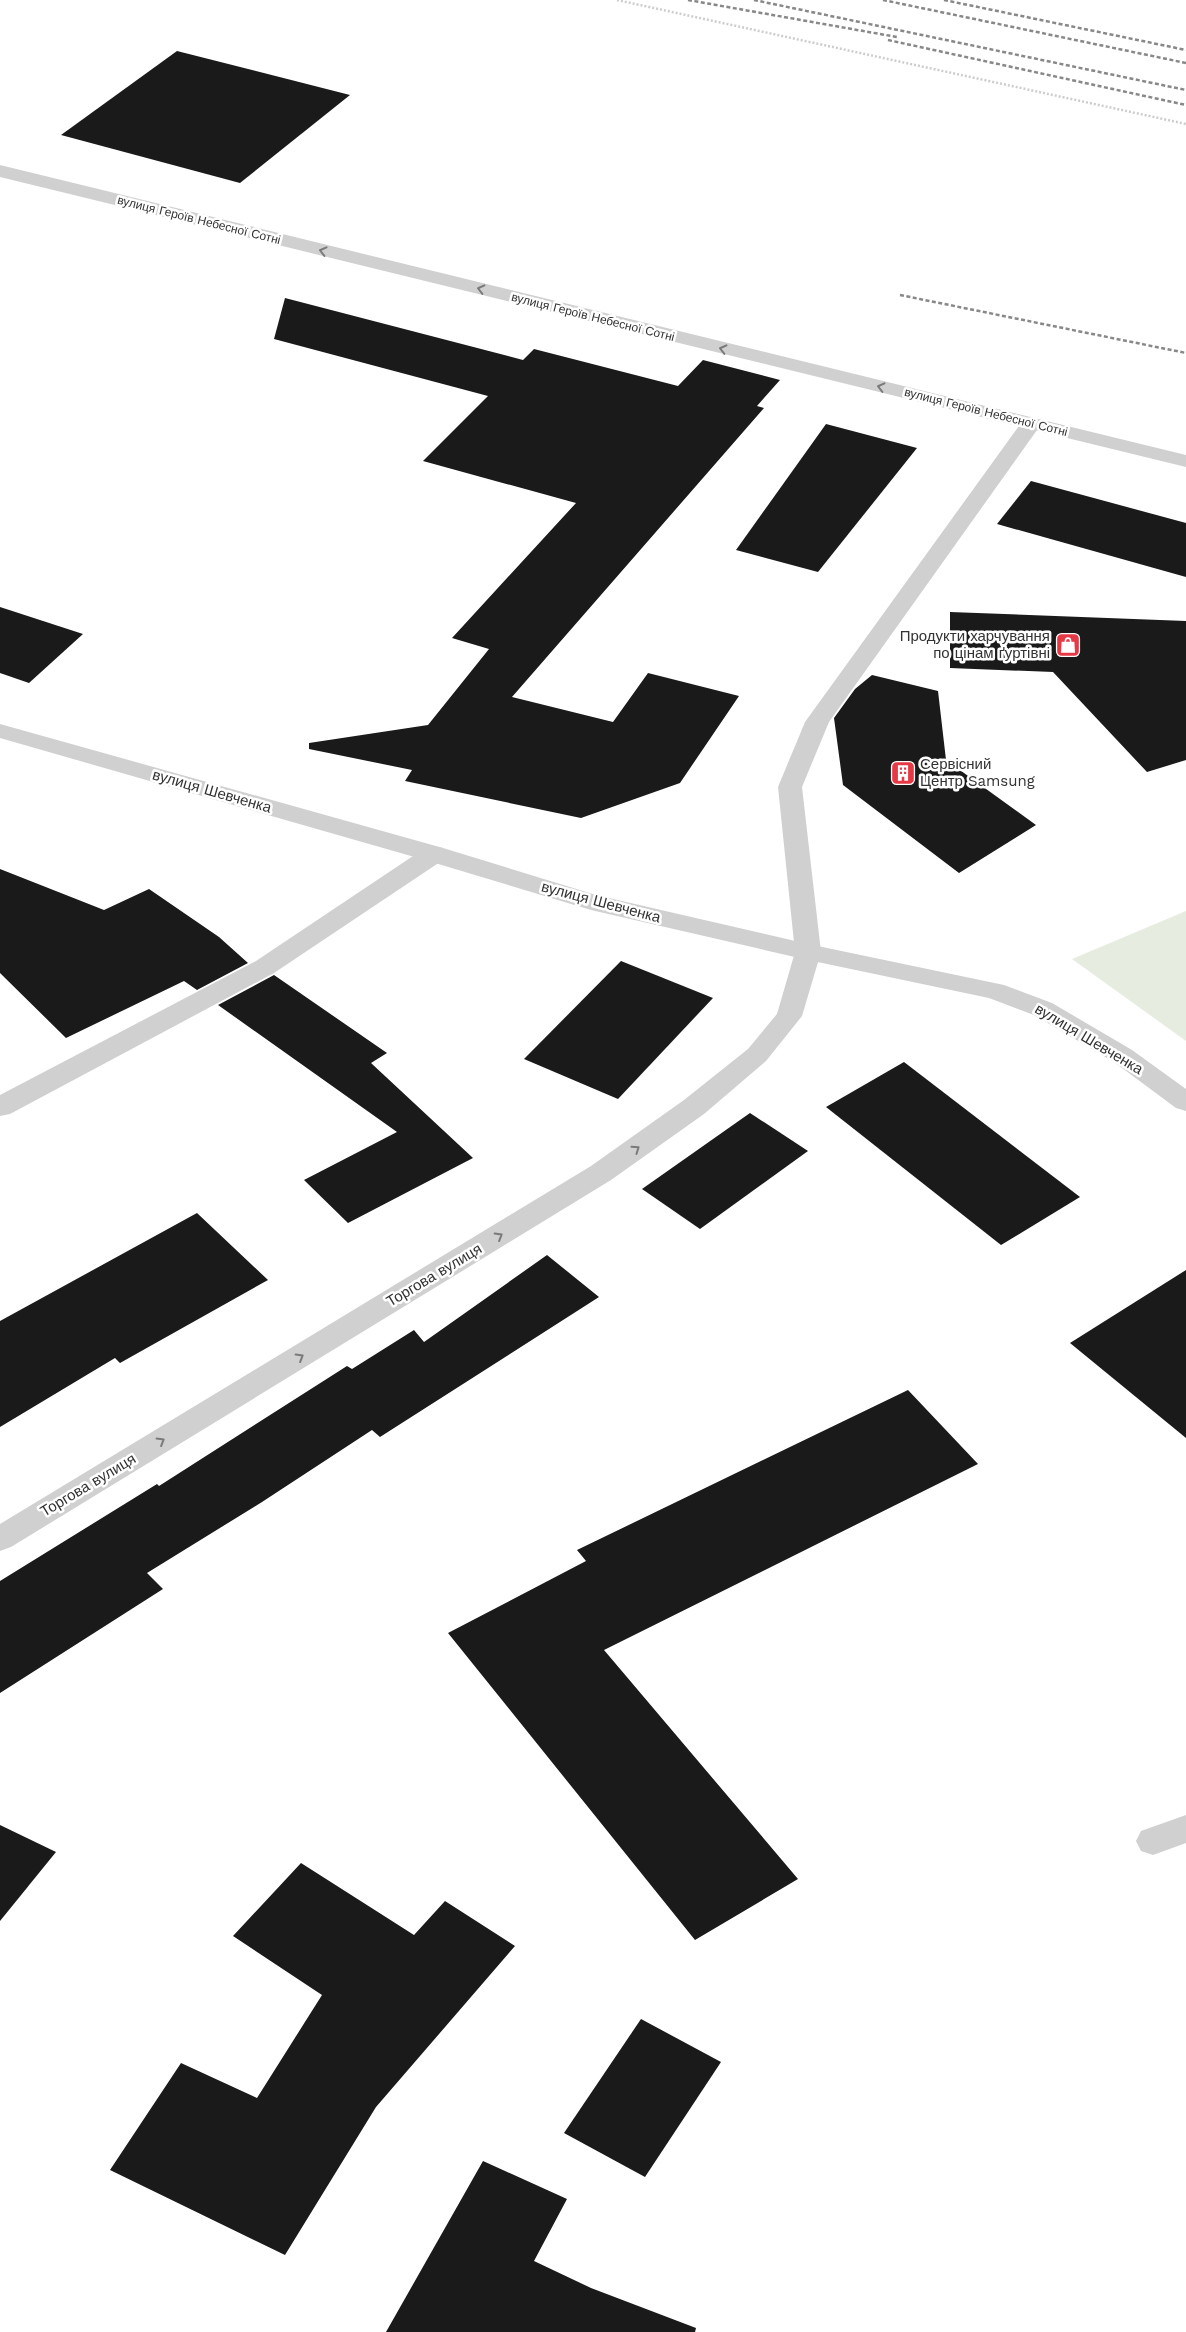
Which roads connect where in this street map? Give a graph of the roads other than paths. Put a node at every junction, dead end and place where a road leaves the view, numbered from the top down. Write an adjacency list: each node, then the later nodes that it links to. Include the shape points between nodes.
1 (0, 171): 2 (street, вулиця Героїв Небесної Сотні, one-way to 1)
2 (1031, 423): 3 (street, вулиця Героїв Небесної Сотні); 6 (street, via 817,722 804,750 790,787)
3 (1186, 461)
4 (0, 730): 5 (street, вулиця Шевченка)
5 (434, 854): 6 (street, вулиця Шевченка, via 591,902); 8 (street, via 265,967)
6 (808, 952): 7 (street, вулиця Шевченка, via 995,991 1043,1009 1123,1056); 9 (street, Торгова вулиця, one-way to 6, via 601,1173 694,1108 757,1055 789,1016)
7 (1186, 1102)
8 (0, 1107)
9 (0, 1539)
10 (1186, 1829): 11 (street)
11 (1153, 1841)

